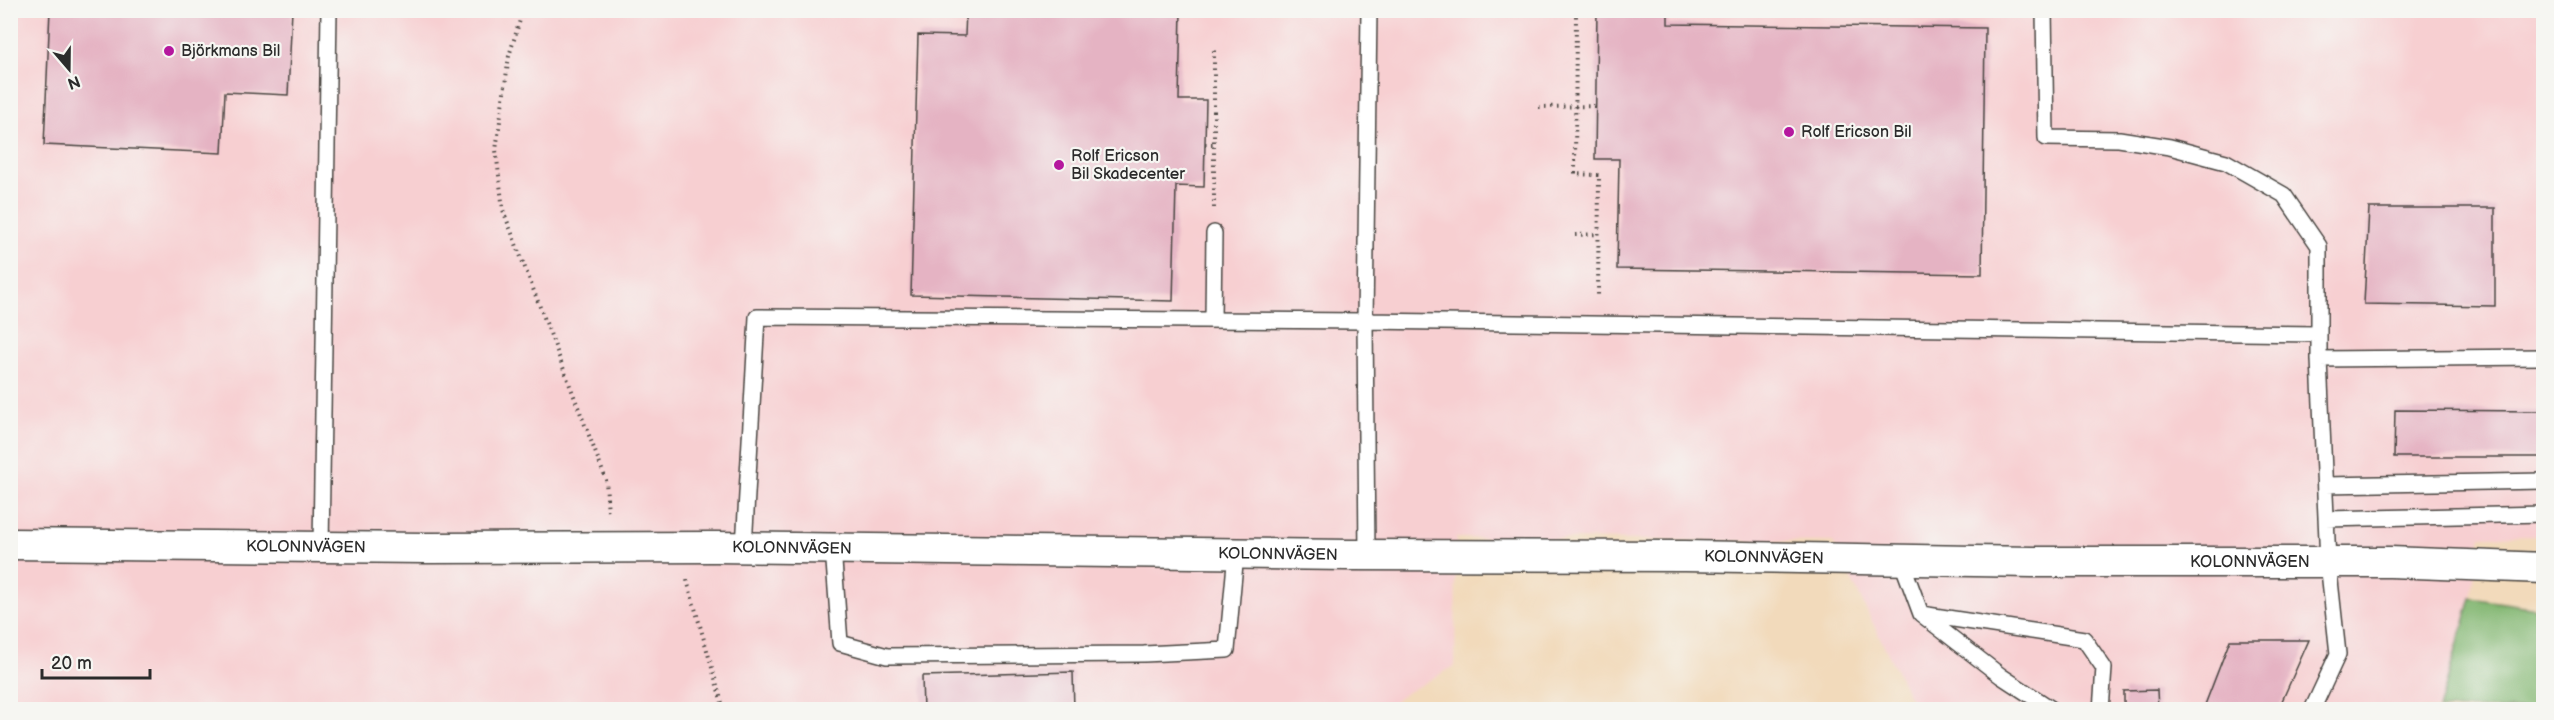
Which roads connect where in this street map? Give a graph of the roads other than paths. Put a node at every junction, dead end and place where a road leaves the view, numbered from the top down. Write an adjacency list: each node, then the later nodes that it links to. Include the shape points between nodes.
1 (329, 10): 15 (lane)
2 (1369, 10): 6 (lane)
3 (2044, 10): 7 (lane, via 2046,138 2119,139 2170,147 2226,162 2284,195 2319,246)
4 (1214, 233): 5 (lane)
5 (1213, 320): 6 (lane); 16 (lane, via 757,317)
6 (1365, 321): 7 (lane); 19 (lane)
7 (2318, 334): 9 (lane)
8 (2544, 357): 9 (lane)
9 (2319, 359): 11 (lane)
10 (2544, 481): 11 (lane)
11 (2325, 484): 13 (lane)
12 (2544, 514): 13 (lane)
13 (2326, 519): 21 (lane)
14 (10, 544): 15 (street, KOLONNVÄGEN)
15 (321, 547): 16 (street, KOLONNVÄGEN)
16 (744, 547): 17 (street, KOLONNVÄGEN)
17 (833, 548): 18 (street, KOLONNVÄGEN); 18 (lane, via 840,643 886,656 1227,650)
18 (1236, 554): 19 (street, KOLONNVÄGEN)
19 (1367, 555): 20 (street, KOLONNVÄGEN)
20 (1900, 560): 21 (street, KOLONNVÄGEN); 23 (lane)
21 (2328, 562): 22 (street, KOLONNVÄGEN); 26 (lane, via 2337,654)
22 (2544, 568)
23 (1921, 614): 24 (lane, via 2001,676); 25 (lane, via 2084,639 2104,668)
24 (2053, 710)
25 (2101, 710)
26 (2312, 710)

